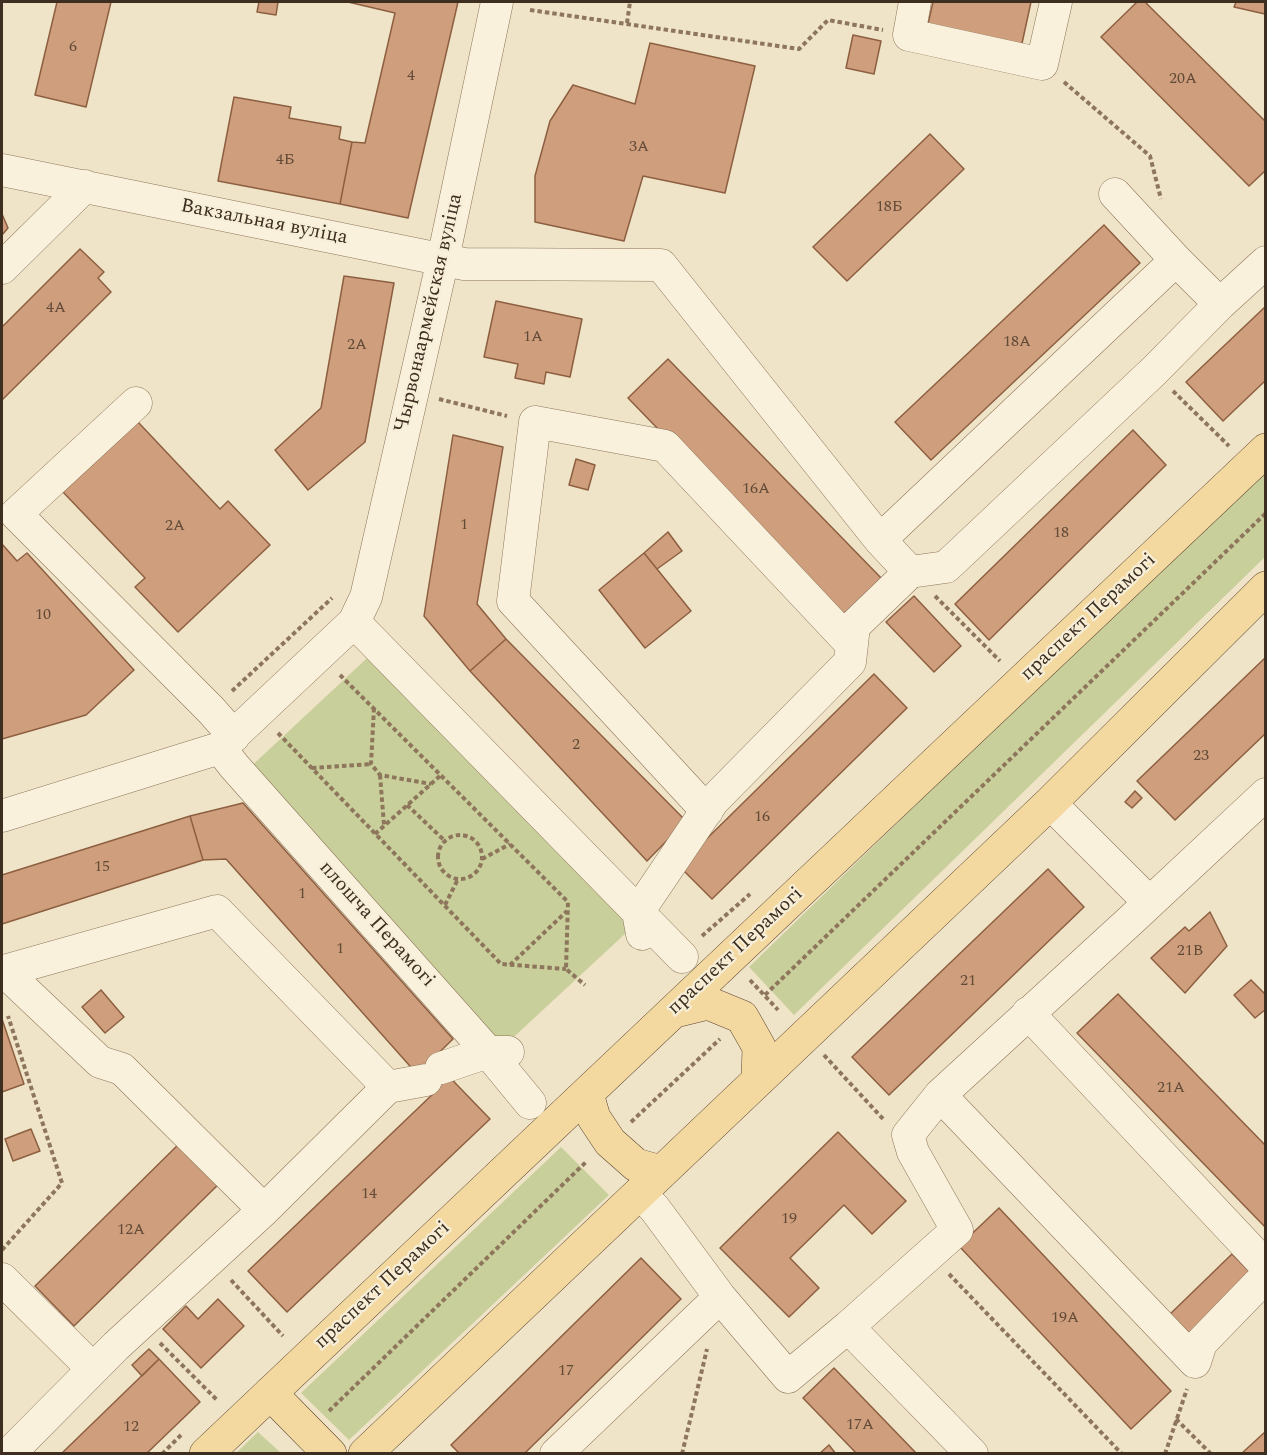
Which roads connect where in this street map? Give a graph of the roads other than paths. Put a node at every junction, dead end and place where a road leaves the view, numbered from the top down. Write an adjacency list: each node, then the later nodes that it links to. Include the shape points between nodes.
1 (497, 2): 7 (street, Чырвонаармейская вуліца)
2 (915, 2): 3 (street, via 909,35 1042,64)
3 (1056, 2)
4 (2, 170): 5 (street, Вакзальная вуліца)
5 (85, 186): 7 (street, Вакзальная вуліца); 10 (street)
6 (1115, 194): 8 (street)
7 (443, 259): 14 (street, Вакзальная вуліца, via 464,264 661,265); 17 (street, Чырвонаармейская вуліца, via 366,597)
8 (1176, 260): 11 (street); 14 (street)
9 (1266, 262): 11 (street)
10 (2, 268)
11 (1220, 304): 15 (street, via 946,567)
12 (136, 404): 19 (street, плошча Перамогі, via 16,514 211,710)
13 (1266, 450): 27 (main road, праспект Перамогі)
14 (880, 540): 15 (street, Вакзальная вуліца)
15 (910, 572): 18 (street, via 854,626)
16 (1266, 588): 21 (main road)
17 (354, 622): 19 (street); 25 (street)
18 (852, 645): 22 (street, via 850,662); 22 (street, via 665,446 535,422 513,601)
19 (227, 742): 23 (street); 29 (street, плошча Перамогі, via 234,766)
20 (1266, 794): 24 (street)
21 (1050, 803): 24 (street); 30 (main road)
22 (707, 811): 25 (street)
23 (2, 816)
24 (1149, 902): 28 (street)
25 (640, 923): 26 (street)
26 (682, 957)
27 (675, 1011): 30 (main road, via 708,1003 742,1017 759,1047); 32 (main road, праспект Перамогі)
28 (1028, 1013): 33 (street); 37 (street)
29 (498, 1052): 31 (street); 34 (street, плошча Перамогі)
30 (758, 1079): 35 (main road)
31 (388, 1087): 36 (street); 36 (street, via 217,911 4,971 100,1062 122,1069)
32 (587, 1094): 35 (main road, via 594,1118 610,1142); 43 (main road, праспект Перамогі)
33 (940, 1095): 38 (street, via 1195,1362 1201,1343); 41 (street, via 908,1135 913,1152 957,1230)
34 (530, 1103)
35 (650, 1183): 40 (street, via 655,1209); 47 (main road)
36 (264, 1210): 42 (street)
37 (1266, 1266)
38 (1266, 1276)
39 (2, 1280): 42 (street)
40 (720, 1297): 41 (street, via 788,1377); 48 (street)
41 (848, 1327): 49 (street)
42 (93, 1370): 44 (street)
43 (270, 1393): 45 (main road, праспект Перамогі); 46 (main road)
44 (9, 1454)
45 (206, 1454)
46 (330, 1454)
47 (365, 1454)
48 (556, 1454)
49 (972, 1454)

